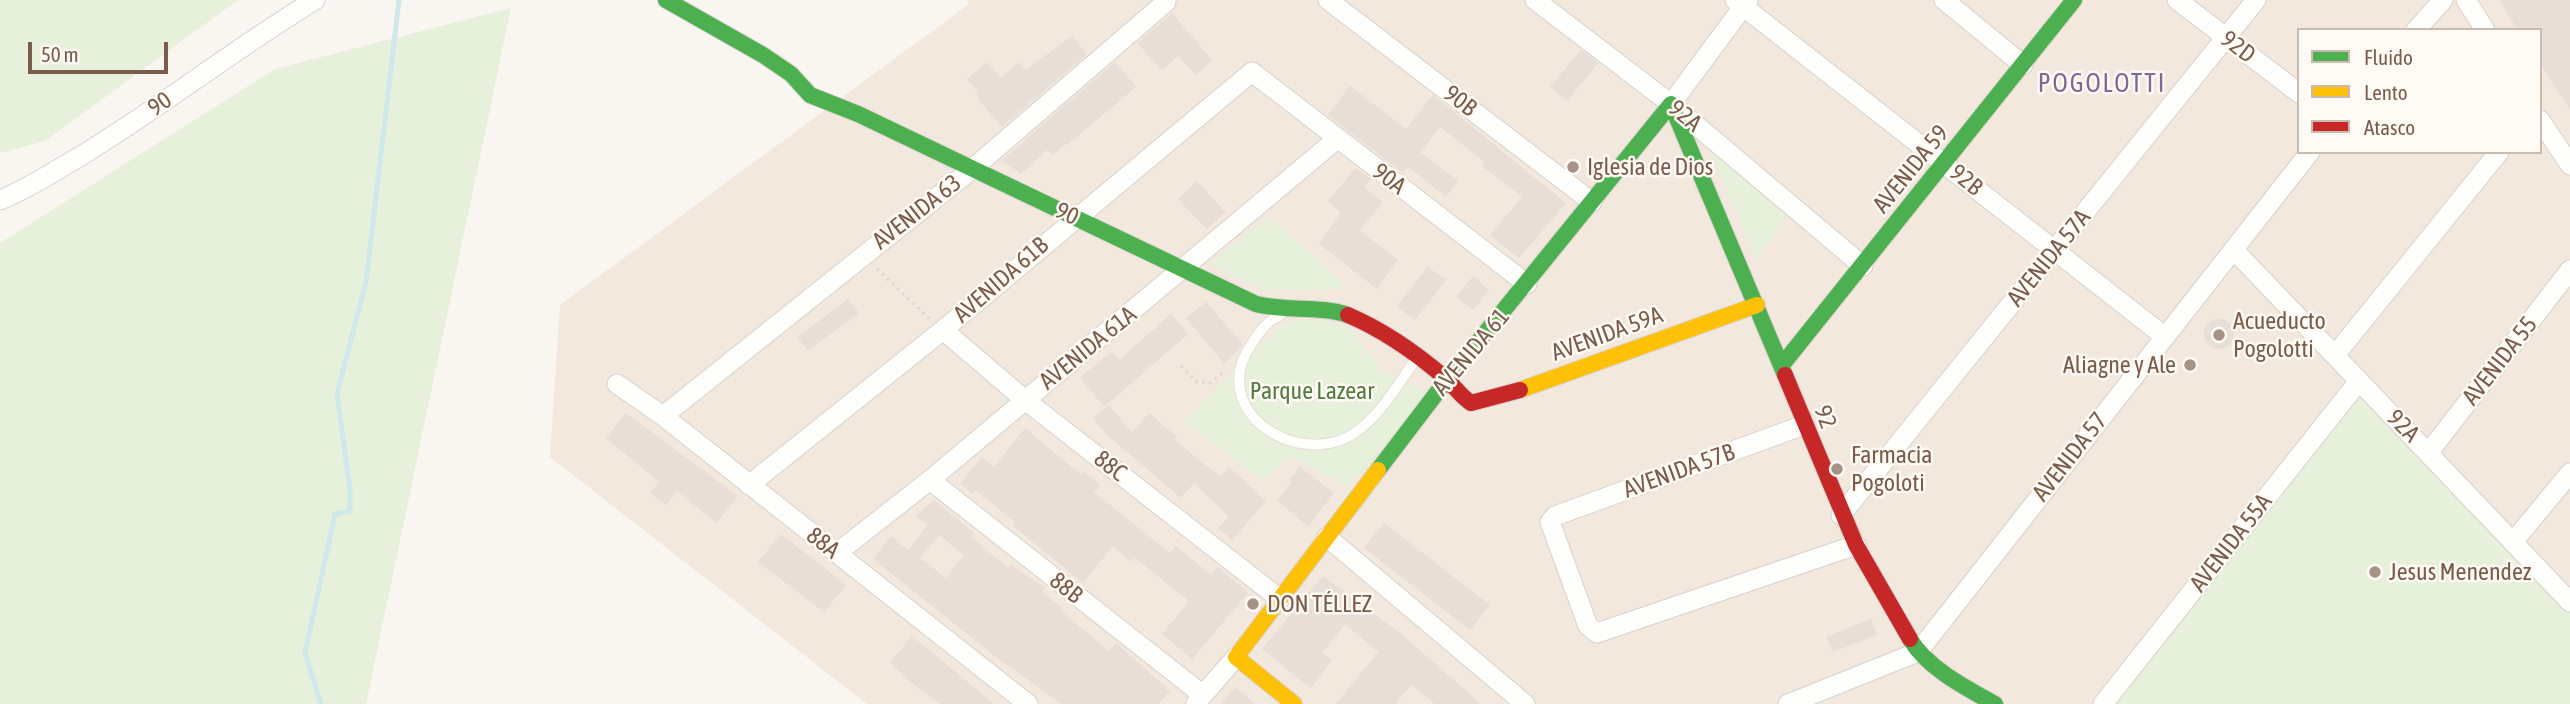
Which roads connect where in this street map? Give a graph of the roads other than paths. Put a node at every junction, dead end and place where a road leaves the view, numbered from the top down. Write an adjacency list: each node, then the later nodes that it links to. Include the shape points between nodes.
1 (315, 0): 27 (street, 90, via 124,129)
2 (666, 0): 26 (street, 90, via 763,55 791,74 810,95)
3 (1328, 0): 28 (street, 90B)
4 (1535, 0): 19 (street, 92A)
5 (1944, 0): 16 (street)
6 (2074, 0): 16 (street, AVENIDA 59)
7 (2177, 0): 15 (street, 92D)
8 (2256, 0): 15 (street, AVENIDA 57A)
9 (2442, 0): 13 (street)
10 (2466, 0): 14 (street)
11 (1166, 2): 26 (street, AVENIDA 63)
12 (1742, 2): 19 (street, AVENIDA 61); 24 (street, 92B)
13 (2418, 28)
14 (2484, 28)
15 (2225, 37): 18 (street, 92D); 31 (street, AVENIDA 57A)
16 (2023, 65): 24 (street, AVENIDA 59)
17 (1252, 72): 21 (street, 90A); 29 (street, AVENIDA 61B)
18 (2297, 91)
19 (1671, 104): 28 (street, AVENIDA 61); 32 (street, 92A); 36 (street, 92)
20 (2542, 123): 25 (street)
21 (1336, 139): 33 (street, AVENIDA 61A); 35 (street, 90A)
22 (2308, 154): 30 (street, AVENIDA 57)
23 (2496, 154): 40 (street)
24 (1945, 163): 31 (street, 92B); 32 (street, AVENIDA 59)
25 (2570, 166)
26 (971, 170): 29 (street, 90); 48 (street, AVENIDA 63)
27 (0, 200)
28 (1592, 202): 35 (street, AVENIDA 61)
29 (1074, 217): 33 (street, 90); 38 (street, AVENIDA 61B)
30 (2235, 251): 39 (street, AVENIDA 57); 40 (street, 92A)
31 (2055, 252): 39 (street, 92B); 54 (street, AVENIDA 57A)
32 (1863, 266): 42 (street, AVENIDA 59)
33 (1183, 270): 37 (street, 90, via 1256,304); 46 (street, AVENIDA 61A)
34 (2570, 270): 50 (street, AVENIDA 55)
35 (1527, 284): 43 (street, AVENIDA 61)
36 (1757, 304): 42 (street, 92); 47 (street, AVENIDA 59A)
37 (1291, 311): 41 (street, 90, via 1308,308 1347,314); 41 (lane, via 1265,325 1238,369 1239,396 1252,416 1289,440 1320,444 1353,434 1367,424)
38 (943, 330): 46 (street, 88C); 53 (street, AVENIDA 61B)
39 (2164, 335): 61 (street, AVENIDA 57)
40 (2336, 354): 44 (street, 92A)
41 (1417, 358): 43 (street, 90)
42 (1782, 365): 49 (street, 92)
43 (1447, 379): 47 (street, 90, via 1456,393); 55 (street, AVENIDA 61)
44 (2359, 382): 50 (street, 92A); 69 (street, AVENIDA 55A)
45 (617, 384): 48 (street, 88A)
46 (1025, 400): 52 (street, AVENIDA 61A); 59 (street, 88C)
47 (1471, 403)
48 (663, 416): 53 (street, 88A)
49 (1804, 425): 54 (street, 92); 57 (street, AVENIDA 57B, via 1555,516 1550,523 1588,625 1597,634)
50 (2429, 452): 56 (street, 92A)
51 (2570, 473): 56 (street)
52 (930, 480): 58 (street, AVENIDA 61A); 63 (street, 88B)
53 (749, 485): 58 (street, 88A)
54 (1841, 515): 57 (street, 92)
55 (1327, 537): 59 (street, AVENIDA 61); 66 (street)
56 (2513, 542): 60 (street, 92A)
57 (1856, 545): 61 (street, 92)
58 (837, 554): 64 (street, 88A)
59 (1280, 599): 62 (street, AVENIDA 61)
60 (2570, 602)
61 (1918, 652): 67 (street); 68 (street, 92)
62 (1236, 657): 63 (street, AVENIDA 61); 65 (street)
63 (1199, 700)
64 (1028, 704)
65 (1294, 704)
66 (1525, 704)
67 (1788, 704)
68 (1995, 704)
69 (2103, 704)

